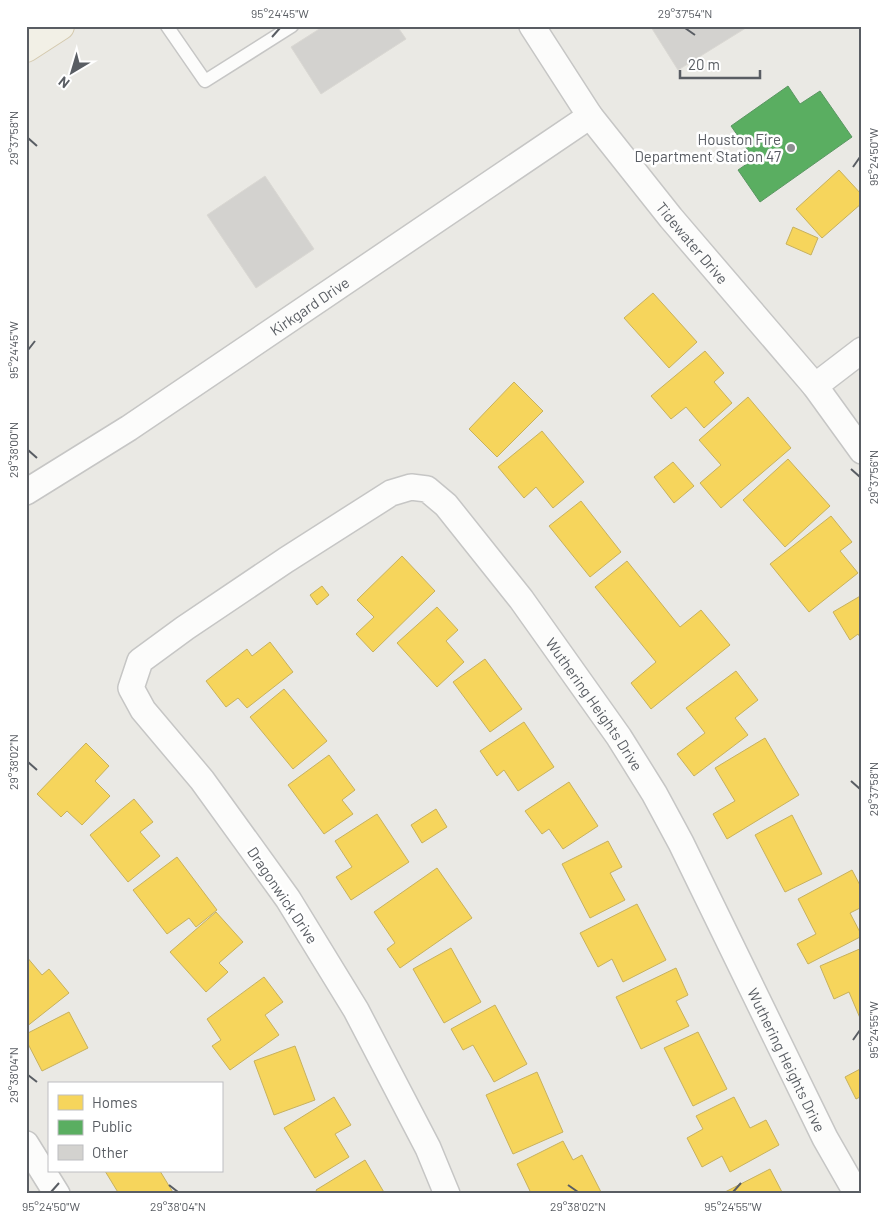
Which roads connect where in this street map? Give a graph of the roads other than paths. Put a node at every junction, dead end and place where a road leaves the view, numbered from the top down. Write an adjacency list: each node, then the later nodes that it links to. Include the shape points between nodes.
1 (60, 26): 5 (main road)
2 (167, 26): 3 (lane, via 205,82)
3 (292, 26)
4 (532, 26): 6 (street, Tidewater Drive)
5 (26, 48)
6 (590, 116): 8 (street, Tidewater Drive, via 671,218); 10 (street, Kirkgard Drive, via 129,428)
7 (862, 350): 8 (street)
8 (815, 386): 9 (street, Tidewater Drive)
9 (862, 451)
10 (26, 492)
11 (185, 628): 14 (street, Dragonwick Drive, via 140,661 131,688 143,710 202,780 288,898 356,1010 428,1148); 15 (street, Wuthering Heights Drive, via 392,493 411,487 428,489 446,505 521,599 619,737 654,793 682,843 825,1138)
12 (26, 1144): 13 (street)
13 (57, 1194)
14 (447, 1194)
15 (856, 1194)

